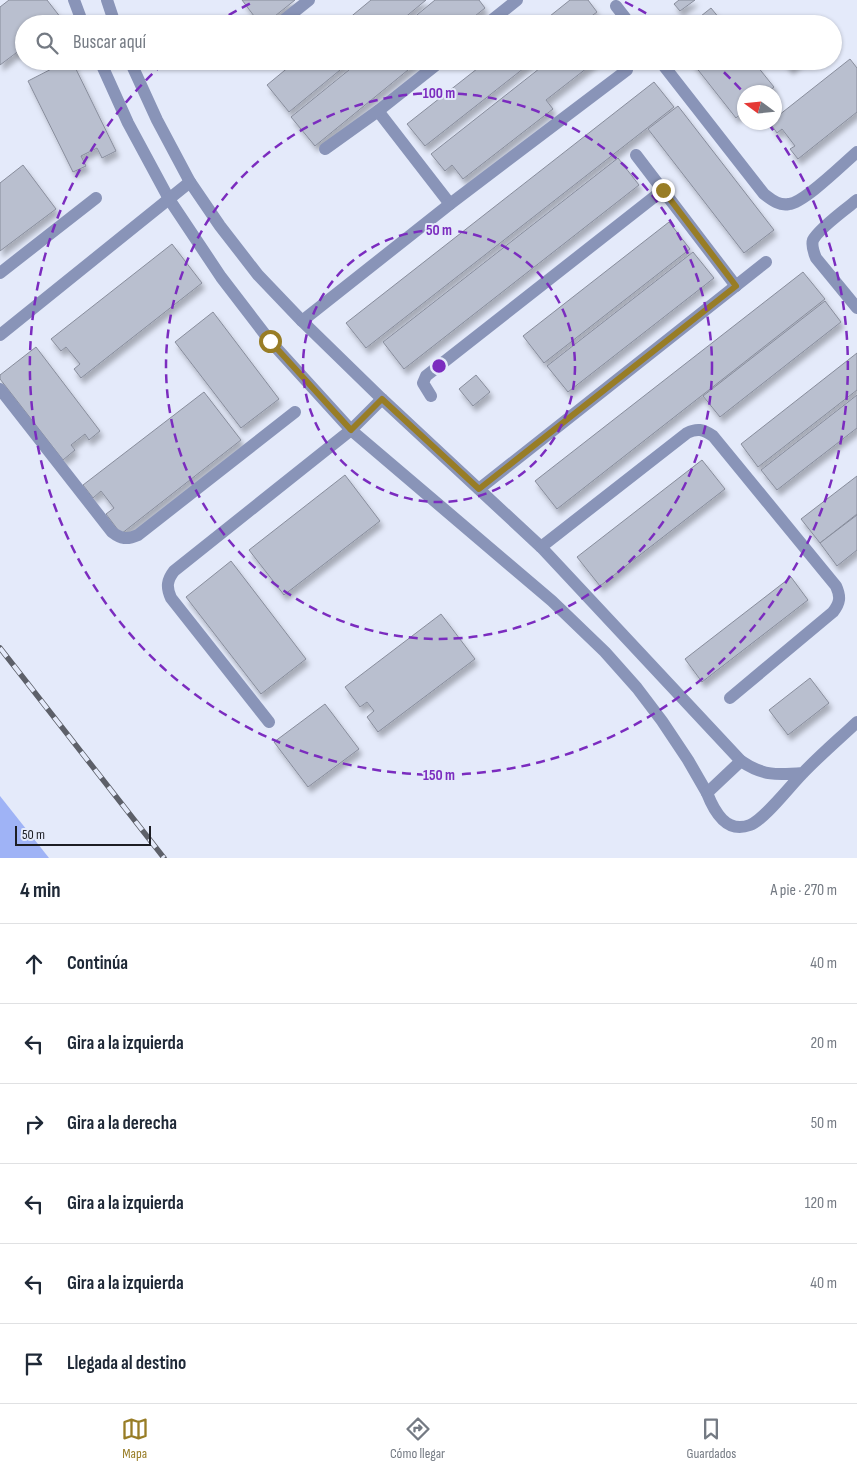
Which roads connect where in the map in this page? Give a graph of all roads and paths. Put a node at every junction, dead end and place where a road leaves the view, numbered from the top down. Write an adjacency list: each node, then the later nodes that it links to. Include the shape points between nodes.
1 (74, 0): 6 (street)
2 (310, 0): 8 (street)
3 (517, 0): 9 (street)
4 (110, 2): 7 (street)
5 (616, 6): 10 (street)
6 (80, 15)
7 (113, 15)
8 (290, 15)
9 (498, 15)
10 (623, 15)
11 (104, 70): 23 (street)
12 (134, 70): 20 (street)
13 (430, 70): 16 (street)
14 (627, 70): 25 (street)
15 (667, 70): 18 (street, via 764,194 775,203 789,204 802,198)
16 (378, 111): 17 (street); 25 (street)
17 (325, 149)
18 (857, 152)
19 (636, 155): 21 (street)
20 (190, 182): 23 (street); 30 (street, via 258,275)
21 (663, 190): 28 (street); 33 (street, via 426,376 423,383)
22 (96, 198): 27 (street)
23 (169, 199): 31 (street); 36 (street, via 221,277 270,341)
24 (857, 200): 29 (street, via 819,232 813,240 812,250)
25 (450, 204): 30 (street)
26 (766, 262): 28 (street)
27 (0, 273)
28 (736, 286): 37 (street)
29 (857, 308)
30 (302, 321): 34 (street)
31 (0, 334)
32 (0, 389): 35 (street, via 112,532 130,540)
33 (431, 396)
34 (382, 399): 36 (street); 37 (street)
35 (294, 412)
36 (351, 430): 40 (street, via 168,579 167,589 171,598); 44 (street, via 552,601 605,652 662,721)
37 (479, 489): 38 (street)
38 (542, 548): 39 (street, via 687,433 695,429 705,430 713,436 840,594 839,604 833,612); 42 (street)
39 (730, 698)
40 (269, 722)
41 (857, 722): 43 (street)
42 (741, 761): 43 (street, via 768,774); 44 (street)
43 (803, 773): 44 (street, via 750,825 736,827 722,820)
44 (707, 793)

